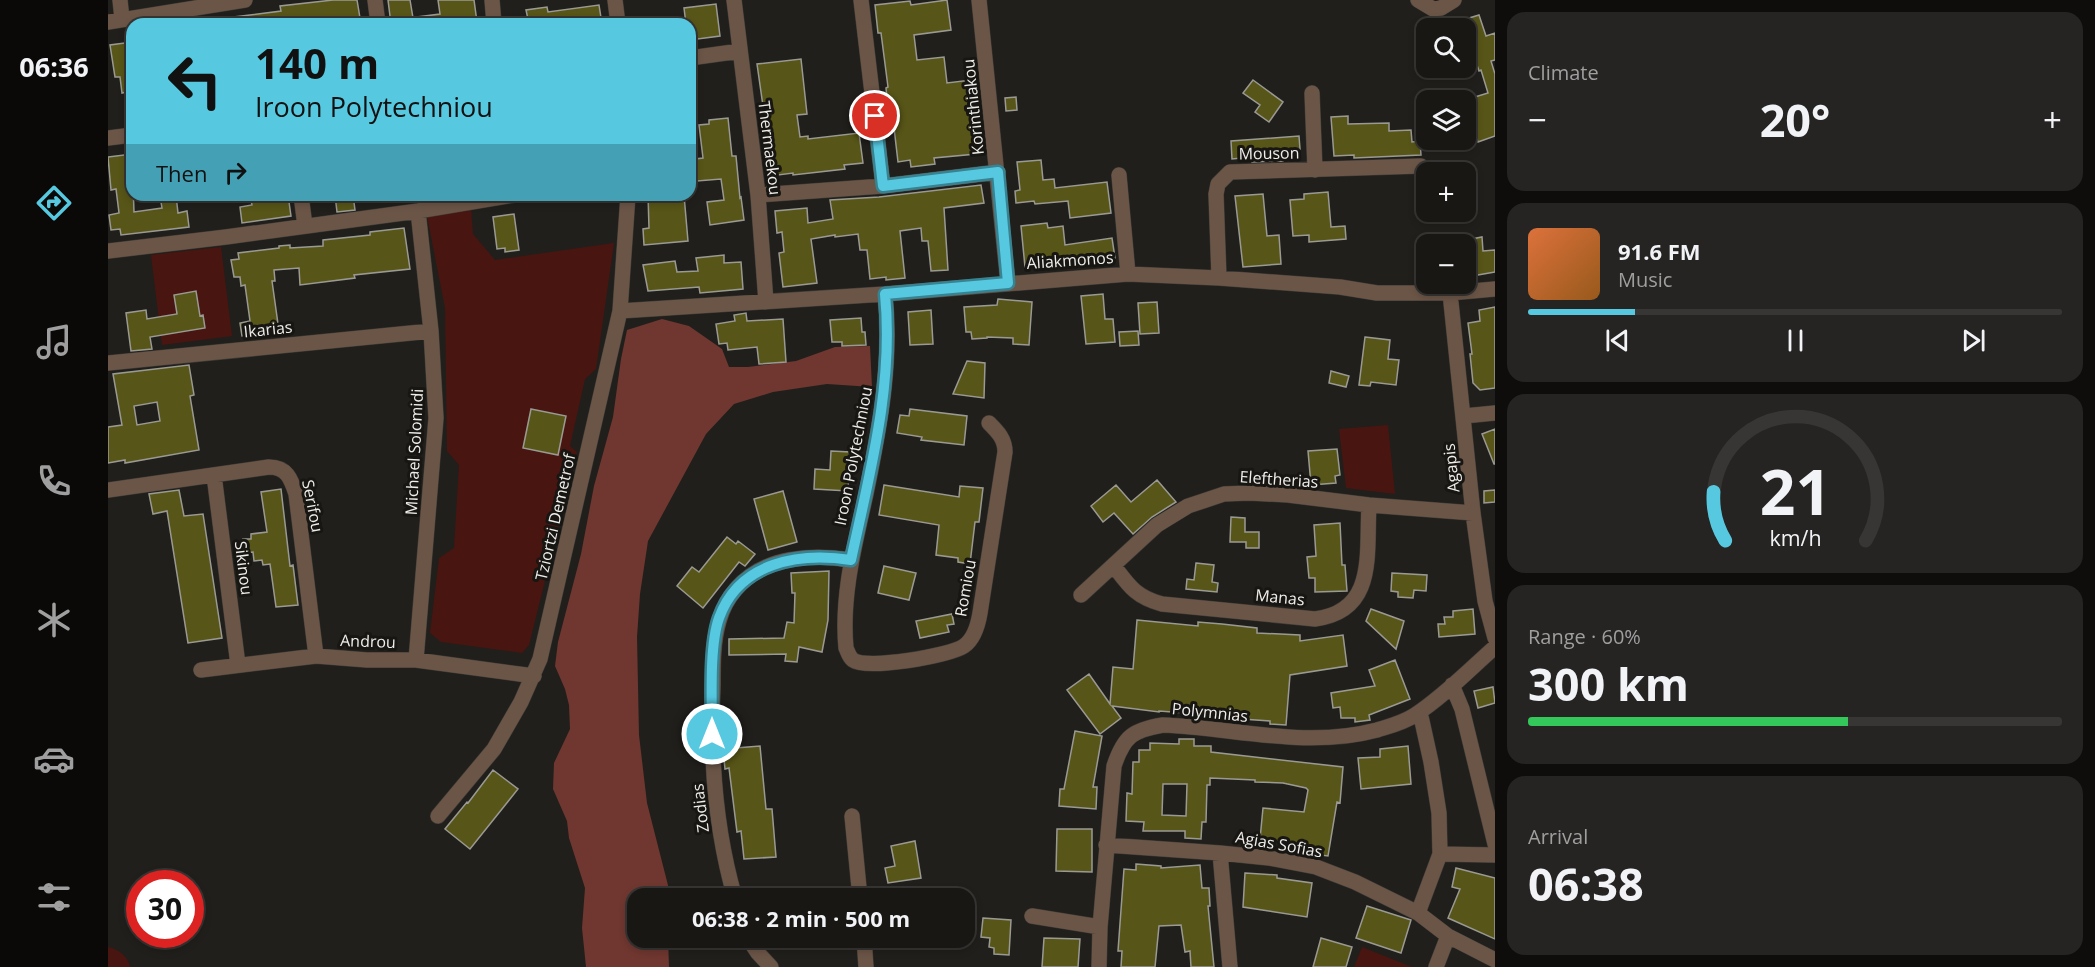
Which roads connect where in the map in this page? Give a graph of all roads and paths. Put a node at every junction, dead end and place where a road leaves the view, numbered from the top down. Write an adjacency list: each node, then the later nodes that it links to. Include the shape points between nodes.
1 (120, 0): 15 (street)
2 (245, 0): 11 (street)
3 (375, 0): 12 (street)
4 (492, 0): 13 (street)
5 (615, 0): 14 (street)
6 (734, 0): 16 (street, Thermaekou)
7 (861, 0): 25 (street)
8 (980, 0): 23 (street, Korinthiakou)
9 (1418, 0): 10 (street, via 1433,9)
10 (1454, 0)
11 (128, 18)
12 (377, 18)
13 (494, 18)
14 (617, 18)
15 (115, 20)
16 (740, 51): 17 (street); 26 (street, Thermaekou)
17 (696, 57)
18 (1312, 93): 22 (street)
19 (126, 136): 20 (street)
20 (108, 138)
21 (1416, 166): 22 (street, Mouson)
22 (1315, 170): 34 (street, Mouson, via 1239,171 1225,175 1216,194)
23 (998, 172): 25 (street); 35 (street, Korinthiakou)
24 (1119, 175): 33 (street)
25 (883, 186): 26 (street)
26 (758, 195): 41 (street, Thermaekou)
27 (302, 201): 31 (street)
28 (478, 201): 30 (street)
29 (628, 201): 42 (street, Tziortzi Demetrof)
30 (418, 211): 31 (street); 43 (street, Michael Solomidi)
31 (305, 226): 32 (street)
32 (108, 251)
33 (1128, 274): 34 (street, Aliakmonos); 35 (street, Aliakmonos)
34 (1219, 278): 38 (street, Aliakmonos)
35 (1008, 283): 39 (street, Aliakmonos)
36 (1495, 289): 37 (street, Aliakmonos)
37 (1476, 291)
38 (1416, 293)
39 (885, 294): 41 (street, Aliakmonos); 52 (street, Iroon Polytechniou, via 889,328 886,375 873,460)
40 (1450, 294): 46 (street, Agapis)
41 (766, 302): 42 (street, Aliakmonos)
42 (620, 311): 62 (street, Tziortzi Demetrof, via 547,635)
43 (432, 331): 44 (street, Ikarias); 59 (street, Michael Solomidi, via 436,418)
44 (108, 363)
45 (1495, 413): 46 (street)
46 (1464, 416): 51 (street, Agapis)
47 (989, 423): 58 (street, Romiou, via 1004,442 1005,452 980,613 972,638 961,648 926,658 867,664)
48 (214, 475): 49 (street, Serifou); 57 (street, Serifou, via 269,467 289,475 296,494); 60 (street, Sikinou)
49 (108, 490)
50 (1369, 505): 51 (street, Eleftherias); 53 (street, Eleftherias, via 1288,495 1224,494 1174,513); 53 (street, Manas, via 1362,586 1351,604 1328,617 1315,619 1155,602 1140,596)
51 (1473, 513): 55 (street, Agapis, via 1485,601)
52 (851, 560): 58 (street, Iroon Polytechniou, via 845,636); 72 (street, Zodias, via 806,557 761,570 737,588 719,619 713,664 713,761 720,830)
53 (1114, 566): 54 (street, Eleftherias)
54 (1081, 595)
55 (1495, 638)
56 (1495, 647): 63 (street, Polymnias)
57 (316, 656): 59 (street, Androu); 60 (street, Androu)
58 (851, 659)
59 (416, 660): 62 (street, Androu)
60 (238, 666): 61 (street, Androu)
61 (201, 670)
62 (534, 676): 65 (street, Tziortzi Demetrof, via 494,749)
63 (1452, 685): 64 (street, Polymnias); 67 (street, via 1462,709)
64 (1420, 712): 68 (street, Polymnias, via 1396,725 1337,738 1305,739 1184,726 1144,728 1120,748 1114,766); 70 (street, via 1439,813)
65 (438, 816)
66 (852, 816): 73 (street)
67 (1495, 844)
68 (1106, 845): 69 (street, Agias Sofias); 76 (street, Polymnias)
69 (1220, 853): 74 (street, Agias Sofias, via 1316,867); 84 (street)
70 (1440, 854): 71 (street); 74 (street)
71 (1495, 855)
72 (732, 888)
73 (859, 888)
74 (1418, 914): 77 (street, Agias Sofias)
75 (1032, 916): 76 (street)
76 (1100, 927): 83 (street, Polymnias)
77 (1448, 936): 80 (street, Agias Sofias); 85 (street)
78 (755, 948): 81 (street)
79 (865, 948): 82 (street)
80 (1495, 960)
81 (771, 967)
82 (866, 967)
83 (1099, 967)
84 (1230, 967)
85 (1436, 967)

